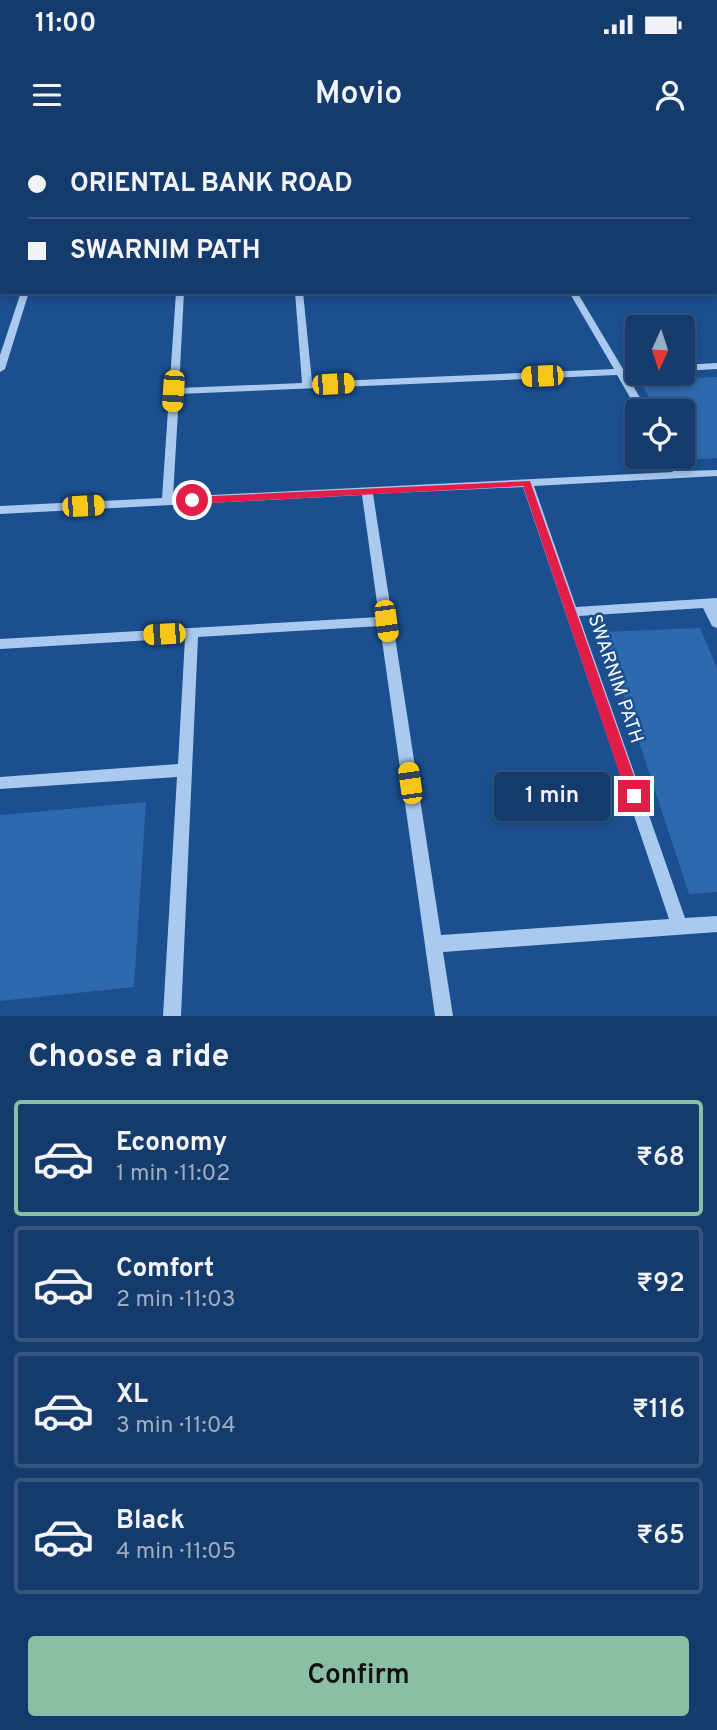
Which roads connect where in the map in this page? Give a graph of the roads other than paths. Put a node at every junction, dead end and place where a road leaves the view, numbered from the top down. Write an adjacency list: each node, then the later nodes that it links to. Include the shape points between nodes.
1 (24, 294): 7 (street)
2 (180, 294): 11 (street)
3 (299, 294): 10 (street)
4 (574, 294): 8 (street)
5 (717, 366): 6 (street)
6 (695, 367)
7 (0, 369)
8 (620, 372): 9 (street); 10 (street); 12 (street)
9 (625, 372)
10 (307, 385): 11 (street)
11 (173, 391): 18 (street)
12 (636, 399)
13 (677, 469): 15 (street)
14 (717, 473): 15 (street)
15 (680, 475): 16 (street)
16 (527, 483): 17 (street); 21 (street, SWARNIM PATH)
17 (367, 491): 18 (street); 22 (street)
18 (167, 502): 19 (street)
19 (0, 510)
20 (712, 603): 21 (street); 23 (street)
21 (571, 612): 29 (street, SWARNIM PATH)
22 (386, 621): 24 (street); 30 (street)
23 (717, 624)
24 (192, 632): 25 (street); 26 (street)
25 (0, 644)
26 (185, 769): 27 (street); 31 (street)
27 (0, 783)
28 (717, 925): 29 (street)
29 (680, 927): 30 (street)
30 (433, 944): 32 (street)
31 (173, 1016)
32 (444, 1016)

